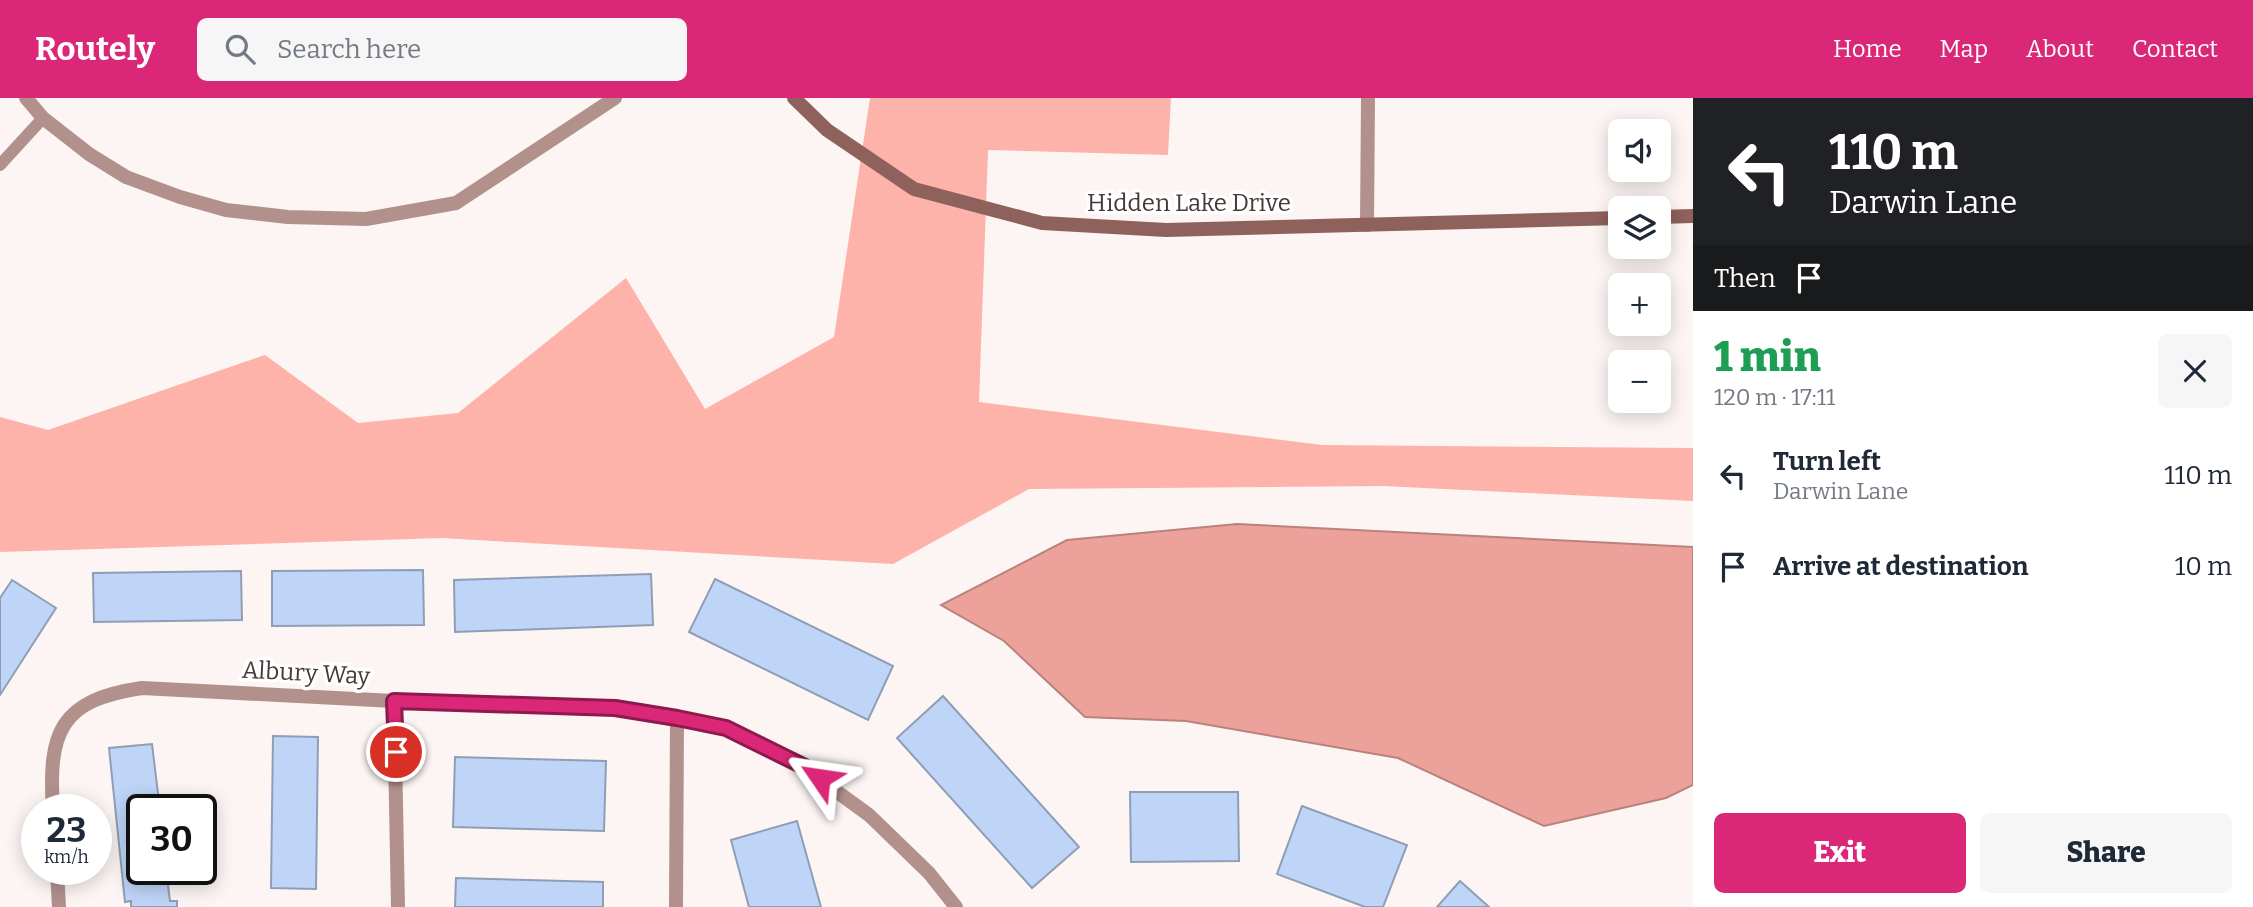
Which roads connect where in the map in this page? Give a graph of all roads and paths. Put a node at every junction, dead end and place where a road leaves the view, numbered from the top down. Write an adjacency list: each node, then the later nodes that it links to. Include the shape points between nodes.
1 (26, 98): 5 (street)
2 (615, 98): 5 (street, via 456,203 366,219 226,210 180,197 126,177)
3 (794, 98): 10 (street, Hidden Lake Drive, via 827,130 914,189 1042,223 1166,230)
4 (1368, 98): 10 (street)
5 (43, 118): 6 (lane)
6 (0, 165)
7 (1693, 216): 8 (street)
8 (1671, 217)
9 (1608, 218): 10 (street, Hidden Lake Drive)
10 (1367, 225)
11 (394, 701): 12 (street, Albury Way, via 615,708); 13 (street, Albury Way, via 142,688 112,692 71,715 59,732 52,755); 16 (street)
12 (677, 718): 17 (street); 18 (street, Albury Way, via 726,728 803,766 886,830)
13 (52, 794)
14 (58, 885): 15 (street)
15 (59, 907)
16 (398, 907)
17 (677, 907)
18 (956, 907)

